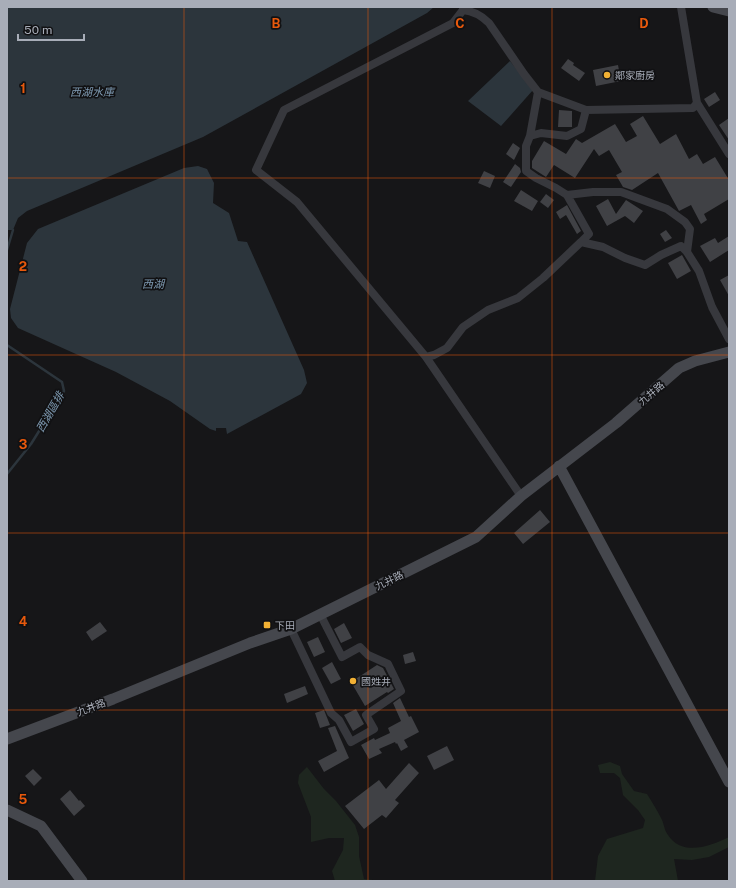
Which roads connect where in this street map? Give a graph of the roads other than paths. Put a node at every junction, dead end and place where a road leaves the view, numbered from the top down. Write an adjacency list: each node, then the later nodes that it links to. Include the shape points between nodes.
1 (681, 7): 6 (street)
2 (713, 7): 4 (main road)
3 (463, 9): 5 (street, via 482,16 489,23); 15 (street, via 453,23 284,110 256,170 297,202)
4 (729, 11)
5 (538, 92): 7 (street); 8 (street)
6 (697, 103): 7 (street, via 693,108); 9 (street)
7 (586, 110): 8 (street, via 581,129 566,136 541,133)
8 (530, 136): 10 (street, via 526,146 526,171)
9 (729, 154)
10 (567, 195): 11 (street, via 589,234); 12 (street, via 621,192 667,209 685,222 690,229)
11 (582, 242): 12 (street, via 603,247 645,265 681,246); 15 (street, via 518,298 488,310 463,327 447,348)
12 (687, 252): 13 (street, via 699,271 712,307)
13 (729, 339)
14 (729, 352): 16 (main road, 九井路, via 680,368 616,423)
15 (426, 357): 17 (street)
16 (560, 466): 17 (main road, 九井路); 21 (main road)
17 (521, 496): 18 (main road, 九井路, via 476,537)
18 (320, 614): 19 (main road, 九井路); 19 (street, via 342,657 360,647 368,655 388,664 401,691 366,715 374,729 351,742 339,720 331,713)
19 (291, 628): 20 (main road, 九井路)
20 (7, 739)
21 (725, 765): 22 (main road)
22 (729, 782)
23 (7, 810): 24 (main road, via 42,826)
24 (82, 881)

